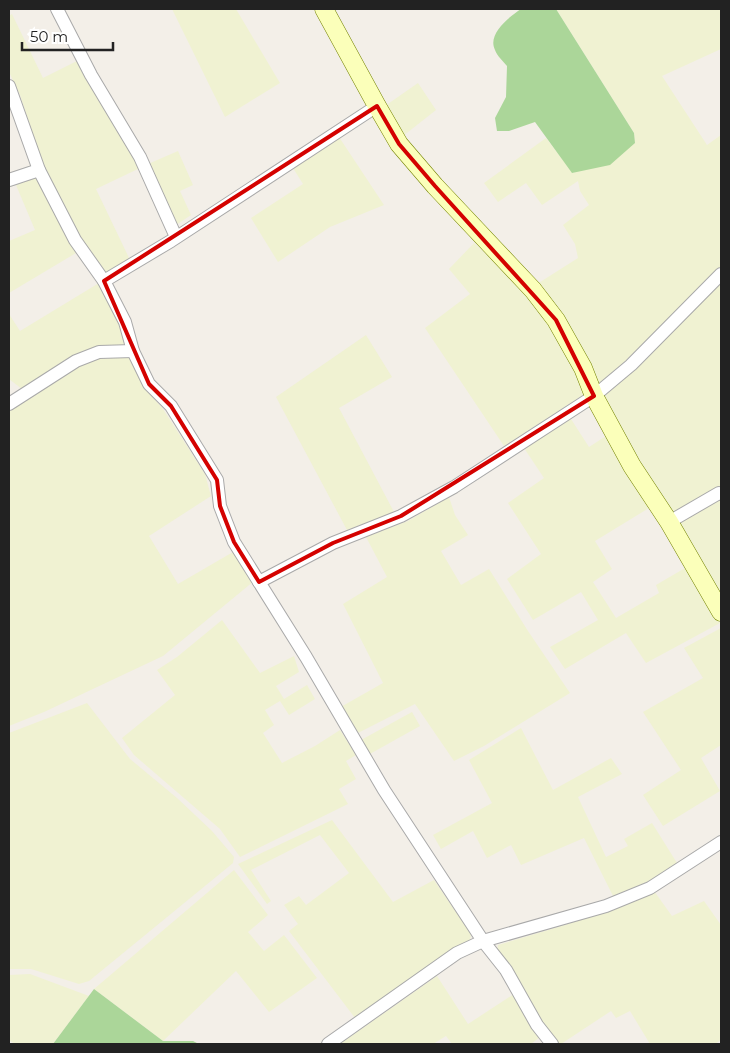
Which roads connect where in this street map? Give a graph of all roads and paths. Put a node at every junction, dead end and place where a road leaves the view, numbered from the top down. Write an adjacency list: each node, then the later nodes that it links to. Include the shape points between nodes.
1 (57, 9): 7 (street, via 91,75 140,157)
2 (324, 9): 4 (street)
3 (9, 86): 5 (street)
4 (376, 106): 7 (street); 11 (street, via 400,144 434,186 533,290 556,320 583,368)
5 (39, 170): 6 (street); 9 (street, via 74,240)
6 (9, 180)
7 (176, 237): 9 (street)
8 (721, 274): 11 (street, via 631,365)
9 (104, 281): 10 (street, via 125,322)
10 (133, 351): 12 (street, via 99,352 76,361); 15 (street, via 149,384 171,406 217,480 220,506 234,542)
11 (594, 396): 14 (street, via 632,466); 15 (street, via 454,487 409,512 333,543)
12 (9, 404)
13 (721, 494): 14 (street)
14 (669, 522): 16 (street)
15 (259, 582): 18 (street, via 384,790)
16 (721, 612)
17 (721, 842): 18 (street, via 650,888 606,906)
18 (482, 941): 19 (street, via 457,953); 20 (street, via 506,970 537,1025)
19 (328, 1044)
20 (552, 1044)

